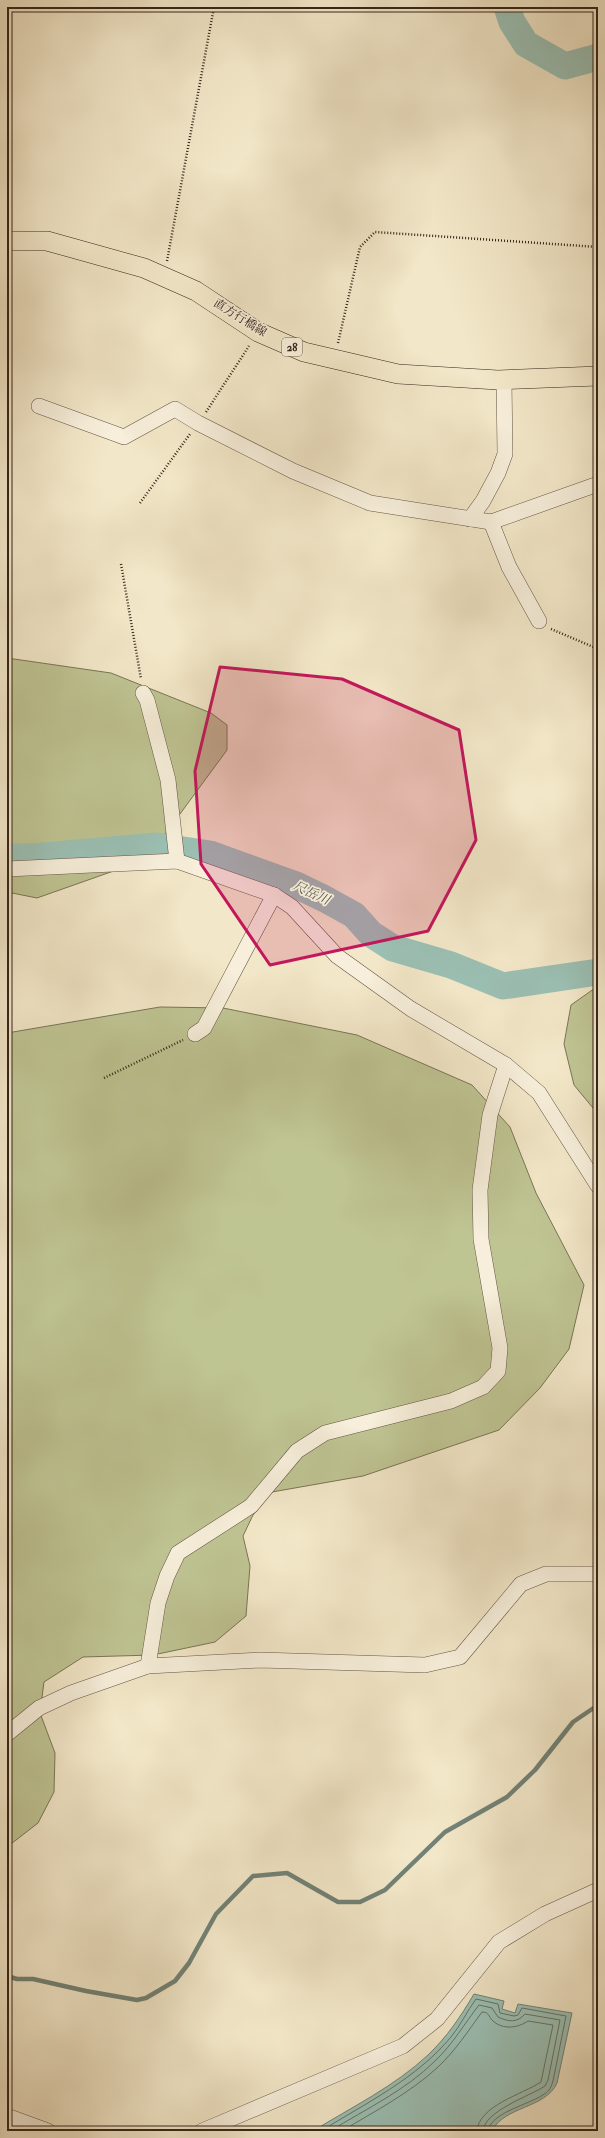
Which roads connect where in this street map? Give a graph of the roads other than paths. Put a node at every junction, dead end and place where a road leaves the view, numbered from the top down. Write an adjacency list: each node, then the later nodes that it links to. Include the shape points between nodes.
1 (7, 241): 3 (main road, 直方行橋線 / 28, via 47,241 144,268 196,291 258,332 304,352 398,374)
2 (598, 376): 3 (main road, 直方行橋線 / 28)
3 (504, 380): 6 (street, via 505,454 483,501)
4 (39, 406): 6 (street, via 124,436 175,409 293,470 370,503)
5 (598, 484): 7 (street)
6 (470, 519): 7 (street)
7 (491, 522): 8 (street, via 509,567)
8 (539, 621)
9 (145, 696): 10 (street, via 168,780)
10 (177, 861): 11 (street); 12 (street)
11 (7, 869)
12 (274, 895): 13 (street); 14 (street, via 292,907 336,956 411,1009)
13 (199, 1031)
14 (506, 1065): 15 (street, via 539,1093); 17 (street, via 490,1115 480,1190 480,1239 500,1348 498,1371 483,1387 451,1401 325,1433 297,1451 251,1506 178,1553 158,1604)
15 (598, 1186)
16 (598, 1574): 17 (street, via 546,1574 521,1584 460,1657 425,1665 260,1660)
17 (148, 1666): 18 (street, via 71,1693 39,1708)
18 (7, 1734)
19 (598, 1890): 21 (street, via 545,1914 499,1942 437,2020 403,2046)
20 (7, 2116): 22 (street)
21 (221, 2127): 23 (street)
22 (48, 2131)
23 (202, 2131)

